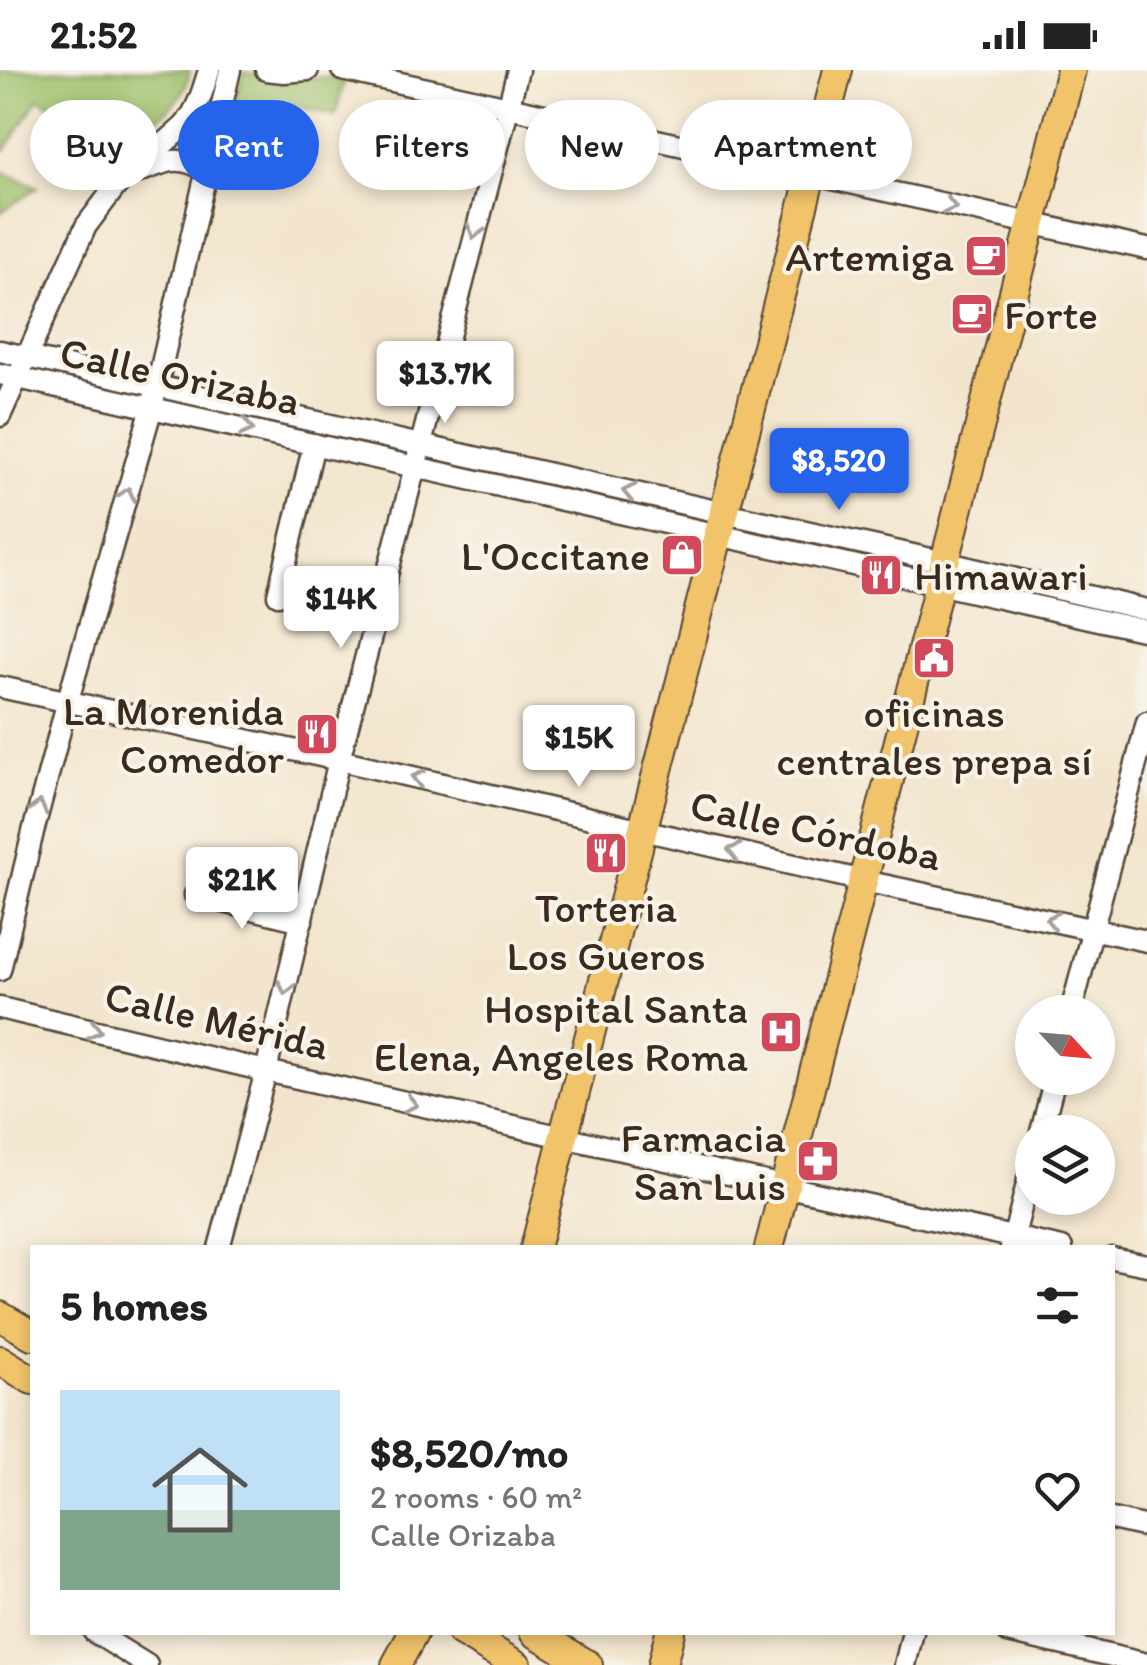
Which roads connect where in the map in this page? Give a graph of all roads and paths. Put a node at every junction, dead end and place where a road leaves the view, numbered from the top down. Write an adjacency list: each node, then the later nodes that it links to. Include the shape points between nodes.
1 (209, 70): 13 (street, via 192,116)
2 (230, 70): 9 (street)
3 (266, 70): 4 (street)
4 (308, 70)
5 (342, 70): 11 (street)
6 (518, 70): 11 (street)
7 (838, 70): 10 (main road)
8 (1072, 70): 18 (main road)
9 (223, 100)
10 (830, 100)
11 (508, 108): 12 (street); 27 (street, one-way to 27)
12 (679, 146)
13 (158, 148)
14 (113, 190): 21 (street, via 86,226)
15 (202, 190): 23 (street)
16 (806, 190): 28 (main road)
17 (878, 190): 18 (street, one-way to 18)
18 (1032, 224): 19 (street); 29 (main road)
19 (1147, 249)
20 (0, 351): 21 (street, Calle Orizaba)
21 (26, 358): 22 (street); 23 (street, Calle Orizaba)
22 (8, 376): 24 (street, Calle Orizaba); 25 (street)
23 (156, 385): 24 (street); 27 (street, Calle Orizaba)
24 (152, 407): 26 (street, Calle Orizaba, one-way to 26); 34 (street, one-way to 24)
25 (0, 416)
26 (314, 444): 27 (street, Calle Orizaba); 30 (street)
27 (417, 456): 28 (street, Calle Orizaba); 36 (street)
28 (721, 524): 29 (street, Calle Orizaba); 37 (main road)
29 (941, 573): 31 (street, Calle Orizaba); 32 (street, Calle Orizaba); 38 (main road)
30 (278, 595)
31 (1147, 610)
32 (1147, 631)
33 (0, 687): 34 (street, Calle Córdoba)
34 (68, 700): 36 (street, Calle Córdoba); 43 (street, one-way to 34)
35 (1147, 722): 41 (street)
36 (338, 760): 37 (street, Calle Córdoba, one-way to 36); 40 (street)
37 (642, 830): 38 (street, Calle Córdoba, one-way to 37); 47 (main road)
38 (864, 880): 41 (street, Calle Córdoba, one-way to 38); 48 (main road)
39 (195, 894): 40 (street)
40 (302, 921): 46 (street, one-way to 46)
41 (1093, 928): 42 (street, Calle Córdoba); 44 (street)
42 (1147, 941)
43 (0, 970)
44 (1076, 995)
45 (0, 1008): 46 (street, Calle Mérida, one-way to 46)
46 (266, 1071): 47 (street, Calle Mérida, one-way to 47); 51 (street)
47 (563, 1138): 48 (street, Calle Mérida); 52 (main road)
48 (785, 1186): 50 (street, Calle Mérida); 53 (main road)
49 (1019, 1215): 50 (street)
50 (1012, 1242): 54 (street, Calle Mérida)
51 (221, 1245)
52 (536, 1245)
53 (770, 1245)
54 (1037, 1245)
55 (1115, 1259): 56 (street)
56 (1147, 1265)
57 (0, 1316): 58 (main road)
58 (30, 1334)
59 (0, 1360): 60 (main road)
60 (30, 1379)
61 (1115, 1520): 62 (street)
62 (1147, 1527)
63 (99, 1635): 71 (street)
64 (412, 1635): 72 (main road)
65 (465, 1635): 73 (main road)
66 (539, 1635): 74 (main road)
67 (669, 1635): 75 (main road)
68 (912, 1635): 76 (street)
69 (1021, 1635): 70 (street)
70 (1147, 1664)
71 (146, 1665)
72 (396, 1665)
73 (516, 1665)
74 (588, 1665)
75 (662, 1665)
76 (905, 1665)

